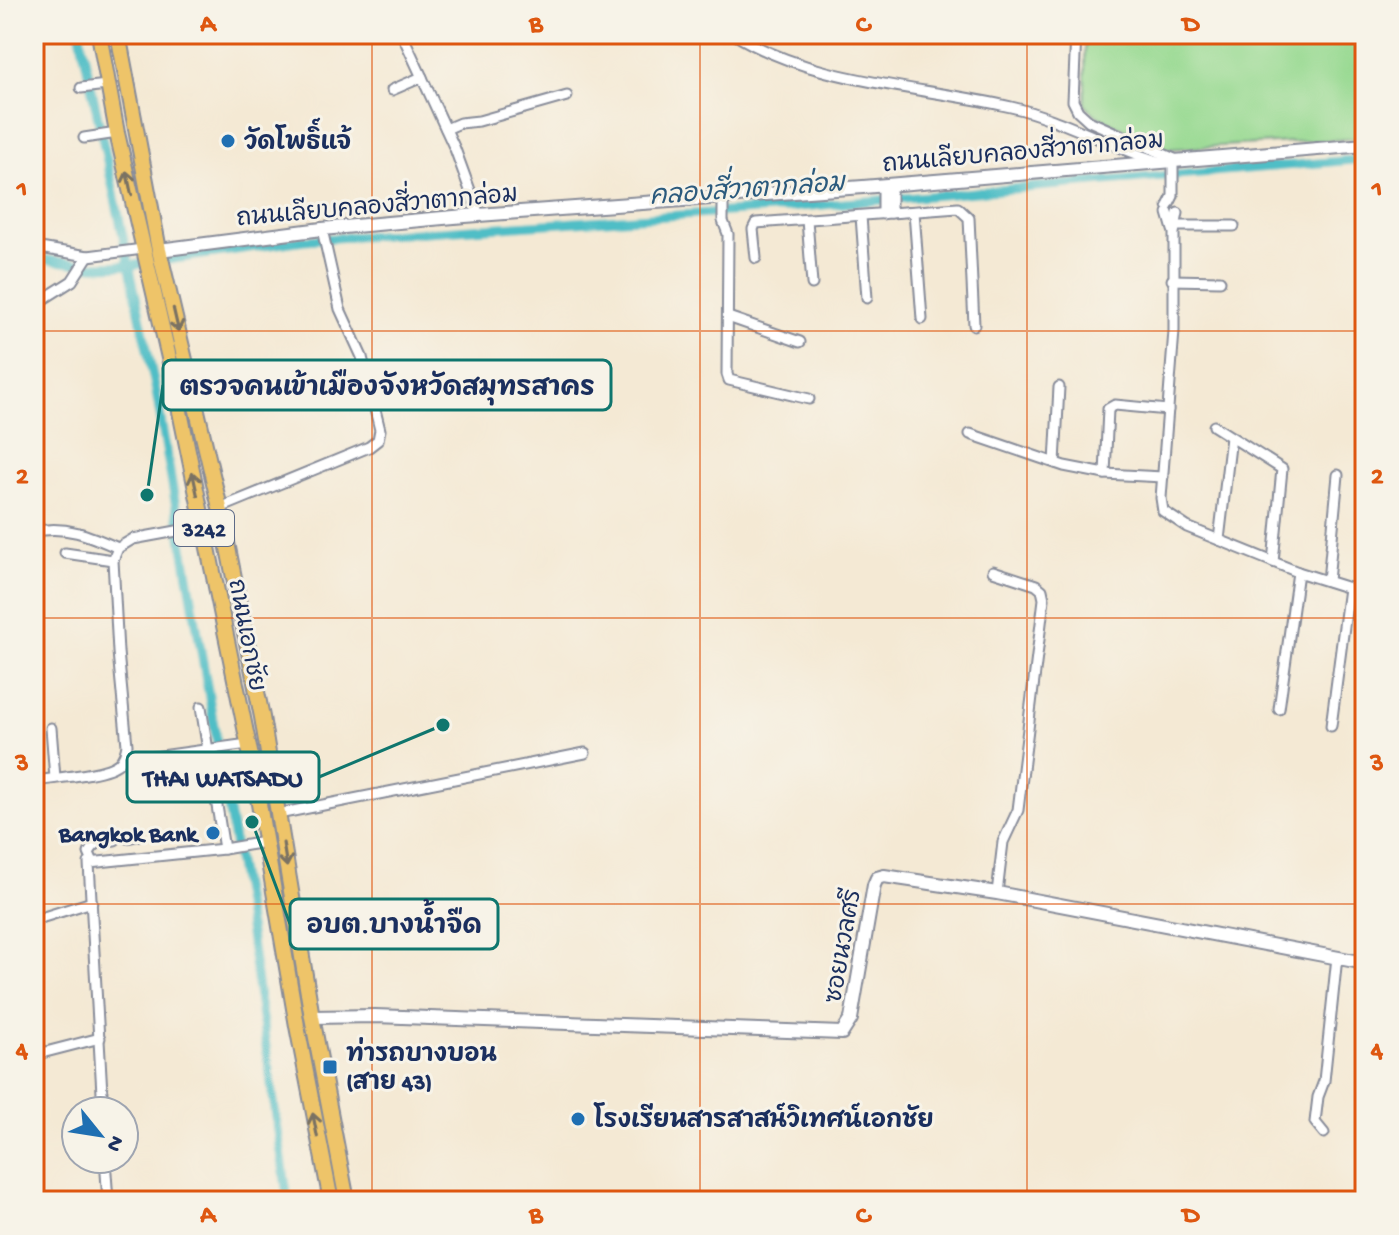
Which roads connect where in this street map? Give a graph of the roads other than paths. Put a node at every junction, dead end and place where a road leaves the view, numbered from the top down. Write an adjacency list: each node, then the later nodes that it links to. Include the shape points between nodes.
1 (99, 34): 10 (main road, ถนนเอกชัย / 3242, via 91,86)
2 (118, 34): 26 (main road, ถนนเอกชัย / 3242)
3 (402, 34): 6 (street)
4 (734, 34): 14 (street, via 811,66 1014,107)
5 (1076, 34): 13 (street, via 1073,101 1078,111)
6 (422, 77): 7 (street); 9 (street)
7 (392, 90)
8 (567, 96): 9 (street)
9 (446, 129): 19 (street)
10 (111, 134): 11 (street); 26 (main road, ถนนเอกชัย / 3242, one-way to 10)
11 (88, 137)
12 (1365, 145): 13 (street, ถนนเลียบคลองสี่วาตากล่อม)
13 (1175, 160): 14 (street, ถนนเลียบคลองสี่วาตากล่อม); 23 (street)
14 (1158, 162): 15 (street, ถนนเลียบคลองสี่วาตากล่อม)
15 (887, 188): 16 (street, ถนนเลียบคลองสี่วาตากล่อม); 17 (street)
16 (723, 201): 19 (street, ถนนเลียบคลองสี่วาตากล่อม); 35 (street)
17 (887, 209): 18 (street); 20 (street)
18 (914, 212): 36 (street); 37 (street, via 958,208 969,218)
19 (479, 215): 24 (street, ถนนเลียบคลองสี่วาตากล่อม)
20 (861, 216): 21 (street); 33 (street)
21 (807, 220): 27 (street, via 756,223); 32 (street)
22 (1234, 226): 23 (street)
23 (1174, 228): 29 (street)
24 (323, 232): 26 (street, ถนนเลียบคลองสี่วาตากล่อม); 49 (street, via 340,309 362,357 378,440)
25 (34, 247): 28 (street)
26 (149, 253): 28 (street); 31 (main road, ถนนเอกชัย / 3242)
27 (756, 258)
28 (87, 259): 34 (street, via 78,274)
29 (1172, 280): 30 (street); 41 (street)
30 (1220, 281)
31 (159, 283): 49 (main road, ถนนเอกชัย / 3242, one-way to 49); 50 (main road, ถนนเอกชัย / 3242, one-way to 31)
32 (812, 284)
33 (867, 298)
34 (34, 305)
35 (728, 317): 38 (street); 40 (street, via 729,380)
36 (922, 319)
37 (974, 325)
38 (800, 342)
39 (1059, 387): 45 (street)
40 (809, 399)
41 (1168, 410): 46 (street, via 1115,405 1108,409); 48 (street)
42 (1214, 426): 44 (street)
43 (970, 434): 45 (street)
44 (1231, 437): 52 (street); 56 (street, via 1282,469)
45 (1055, 463): 46 (street)
46 (1105, 474): 48 (street)
47 (1338, 475): 59 (street)
48 (1163, 477): 52 (street, via 1163,511)
49 (220, 508): 62 (main road, ถนนเอกชัย / 3242)
50 (200, 527): 53 (street, via 133,539); 63 (main road, ถนนเอกชัย / 3242)
51 (34, 532): 53 (street, via 67,530)
52 (1219, 540): 56 (street)
53 (118, 548): 55 (street)
54 (65, 553): 55 (street)
55 (113, 560): 72 (street, via 127,745 113,767)
56 (1273, 562): 58 (street)
57 (993, 571): 79 (street, via 1036,585 1044,599 1018,810 1003,842)
58 (1298, 572): 59 (street); 65 (street)
59 (1328, 581): 60 (street)
60 (1349, 588): 61 (street); 66 (street)
61 (1365, 593)
62 (258, 695): 63 (main road); 74 (main road, ถนนเอกชัย / 3242)
63 (239, 698): 68 (main road, ถนนเอกชัย / 3242)
64 (201, 707): 69 (street)
65 (1279, 709)
66 (1331, 726)
67 (51, 728): 72 (street)
68 (248, 744): 69 (street); 76 (main road, ถนนเอกชัย / 3242)
69 (211, 750): 71 (street); 77 (street)
70 (585, 753): 74 (street)
71 (147, 758)
72 (55, 778): 73 (street)
73 (34, 781)
74 (278, 814): 84 (main road, ถนนเอกชัย / 3242, one-way to 84)
75 (115, 840): 78 (street, via 93,846)
76 (265, 842): 77 (street); 91 (main road, ถนนเอกชัย / 3242, one-way to 76)
77 (227, 848): 78 (street)
78 (93, 862): 80 (street)
79 (997, 893): 82 (street, ซอยนวลศรี); 84 (street, ซอยนวลศรี, via 877,878 851,1019 842,1033)
80 (92, 902): 81 (street); 85 (street)
81 (34, 920)
82 (1337, 957): 83 (street, ซอยนวลศรี); 88 (street, via 1324,1081 1316,1107 1315,1122)
83 (1365, 963)
84 (312, 1017): 92 (main road, ถนนเอกชัย / 3242)
85 (100, 1038): 86 (street); 87 (street)
86 (34, 1055)
87 (102, 1095)
88 (1324, 1133)
89 (106, 1175): 90 (street)
90 (108, 1201)
91 (331, 1201)
92 (347, 1201)

